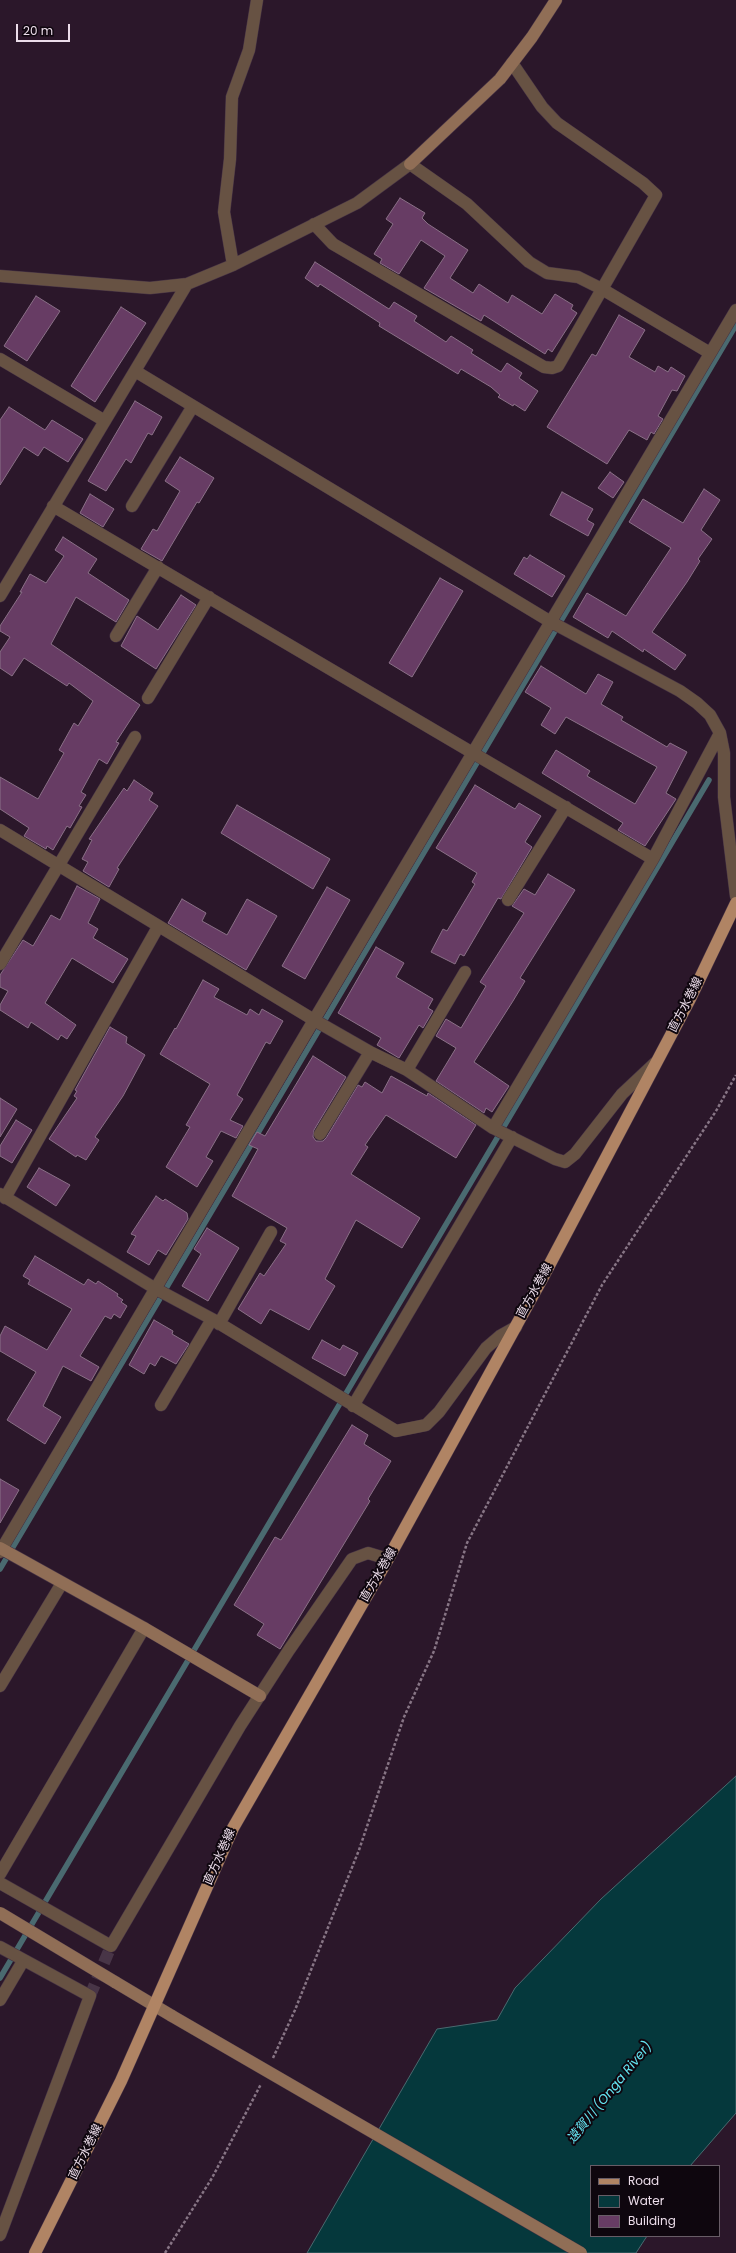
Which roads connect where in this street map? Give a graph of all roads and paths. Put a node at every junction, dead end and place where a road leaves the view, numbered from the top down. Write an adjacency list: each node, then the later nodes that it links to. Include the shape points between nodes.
1 (258, 0): 6 (street, via 249,50 232,97 230,159 224,212)
2 (556, 0): 3 (street)
3 (512, 63): 4 (street, via 467,112); 9 (street, via 542,107 557,123 643,183 656,195)
4 (410, 164): 5 (street, via 357,202); 9 (street, via 467,204 529,262 547,273 578,277)
5 (314, 224): 6 (street); 9 (street, via 333,244 544,367 558,366 563,360)
6 (233, 265): 8 (street)
7 (0, 276): 8 (street, via 150,288)
8 (187, 284): 13 (street)
9 (602, 289): 11 (street)
10 (736, 310): 11 (street)
11 (710, 353): 21 (street)
12 (0, 358): 15 (street)
13 (135, 371): 14 (street); 15 (street)
14 (193, 406): 17 (street); 21 (street)
15 (105, 421): 16 (street)
16 (53, 506): 18 (street); 19 (street)
17 (132, 506)
18 (158, 567): 20 (street); 22 (street)
19 (0, 596)
20 (209, 598): 23 (street); 26 (street)
21 (556, 625): 24 (street, via 680,691 710,715); 26 (street)
22 (116, 636)
23 (148, 698)
24 (720, 733): 29 (street); 31 (street, via 724,753 724,797)
25 (135, 737): 30 (street)
26 (478, 756): 27 (street); 37 (street)
27 (566, 807): 29 (street); 32 (street)
28 (0, 830): 30 (street)
29 (653, 858): 42 (street)
30 (60, 865): 34 (street); 35 (street)
31 (736, 896)
32 (508, 900)
33 (736, 903): 39 (main road, 直方水巻線)
34 (158, 927): 37 (street); 44 (street)
35 (0, 964)
36 (465, 972): 40 (street)
37 (319, 1023): 38 (street); 46 (street)
38 (370, 1052): 40 (street); 43 (street)
39 (658, 1060): 42 (street, via 622,1094 575,1154 565,1162); 48 (main road, 直方水巻線)
40 (407, 1070): 42 (street)
41 (736, 1075): 63 (path, via 703,1131 602,1285 467,1543 434,1651 404,1717 359,1850 295,2010)
42 (501, 1132): 49 (street)
43 (320, 1134)
44 (1, 1196): 46 (street)
45 (271, 1232): 47 (street)
46 (161, 1292): 47 (street); 51 (street)
47 (216, 1322): 49 (street); 50 (street)
48 (516, 1327): 49 (street, via 486,1348 440,1412 426,1425 396,1431); 52 (main road, 直方水巻線)
49 (347, 1401)
50 (161, 1405)
51 (5, 1551): 53 (street)
52 (388, 1559): 56 (street, via 368,1553 352,1559); 62 (main road, 直方水巻線, via 233,1828)
53 (62, 1583): 54 (street); 55 (street)
54 (144, 1628): 56 (street); 57 (street)
55 (0, 1686)
56 (260, 1696): 58 (street, via 111,1946)
57 (0, 1874)
58 (0, 1884)
59 (0, 1913): 62 (street, bridge)
60 (13, 1955): 61 (street); 65 (street, via 90,1996)
61 (0, 2000)
62 (154, 2006): 66 (main road, 直方水巻線, via 121,2081); 68 (street, bridge)
63 (272, 2059)
64 (263, 2080): 67 (path, via 212,2178)
65 (0, 2235)
66 (35, 2253)
67 (165, 2253)
68 (581, 2253)

